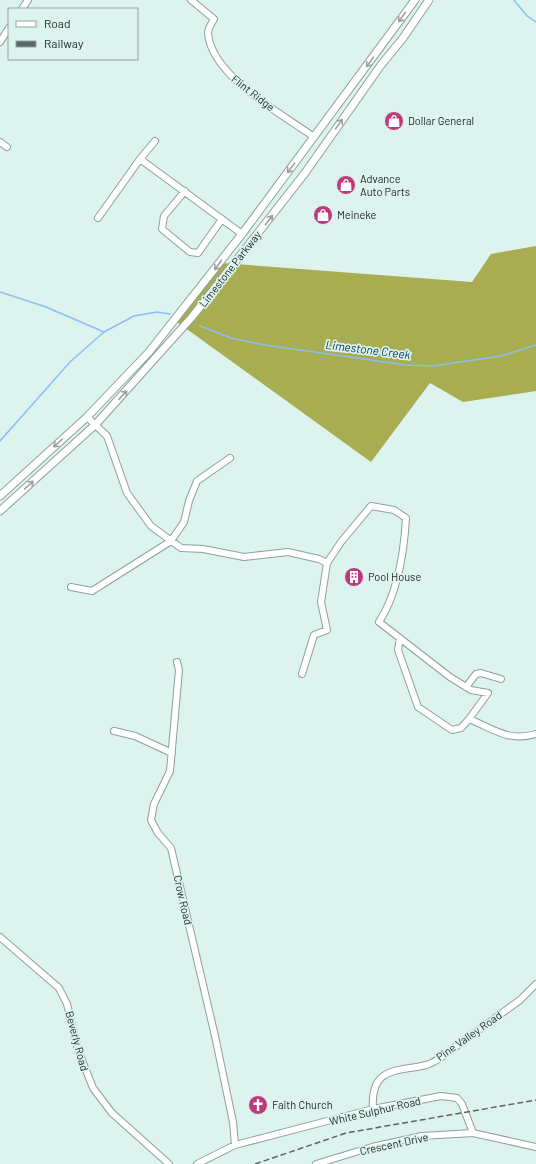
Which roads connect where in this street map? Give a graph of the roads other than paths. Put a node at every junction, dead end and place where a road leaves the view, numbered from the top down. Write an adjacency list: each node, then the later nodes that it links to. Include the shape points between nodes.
1 (190, 0): 8 (street, Flint Ridge, via 214,19 208,31 212,52 233,79)
2 (415, 0): 5 (main road, Limestone Parkway, one-way to 5)
3 (429, 0): 6 (main road, Limestone Parkway)
4 (8, 30): 7 (street)
5 (393, 31): 6 (main road); 8 (main road, Limestone Parkway, one-way to 8)
6 (403, 38): 17 (main road, Limestone Parkway, one-way to 6, via 305,173 380,65)
7 (0, 42)
8 (314, 137): 16 (main road, Limestone Parkway, one-way to 16)
9 (155, 141): 12 (street)
10 (0, 142): 11 (street)
11 (7, 147)
12 (140, 159): 13 (street); 14 (street)
13 (185, 191): 15 (street); 15 (street, via 164,216 162,229 171,238 190,252 198,253)
14 (98, 218)
15 (222, 219): 16 (street)
16 (242, 234): 17 (main road); 18 (main road, Limestone Parkway, one-way to 18, via 149,352)
17 (252, 242): 19 (main road, Limestone Parkway, one-way to 17, via 192,317)
18 (87, 417): 19 (street); 21 (main road, Limestone Parkway, one-way to 21)
19 (96, 424): 22 (main road, Limestone Parkway, one-way to 19); 23 (street, via 107,436 127,493 152,526)
20 (230, 458): 23 (street, via 197,481 184,522)
21 (0, 496)
22 (0, 511)
23 (171, 541): 24 (street, via 181,548 203,549 244,557 288,552); 25 (street, via 92,591)
24 (327, 563): 26 (street, via 371,506 394,510 406,518 395,588 389,608 379,622); 28 (street, via 321,602 327,630 314,635)
25 (71, 587)
26 (400, 638): 30 (street); 31 (street, via 398,650 418,707 452,730 462,728)
27 (177, 662): 34 (street, Crow Road, via 179,670)
28 (302, 674)
29 (501, 679): 30 (street, via 476,674)
30 (466, 687): 31 (street, via 488,693)
31 (469, 719): 33 (street, via 506,736)
32 (114, 730): 34 (street, via 135,736)
33 (536, 734)
34 (172, 753): 41 (street, Crow Road, via 170,771 154,804 151,820 171,848 215,1036 233,1122)
35 (0, 937): 36 (street, Beverly Road)
36 (5, 942): 37 (street); 43 (street, Beverly Road, via 51,980 64,996 82,1064 100,1100)
37 (0, 947)
38 (536, 984): 39 (street, Pine Valley Road, via 520,1000 440,1058 428,1065 399,1069 383,1076 373,1099)
39 (373, 1110): 40 (street, White Sulphur Road, via 450,1096 457,1098 462,1104); 41 (street, White Sulphur Road)
40 (473, 1133): 42 (street); 45 (street, Crescent Drive, via 422,1136 372,1147)
41 (235, 1145): 44 (street, White Sulphur Road)
42 (536, 1147)
43 (169, 1164)
44 (197, 1164)
45 (316, 1164)

